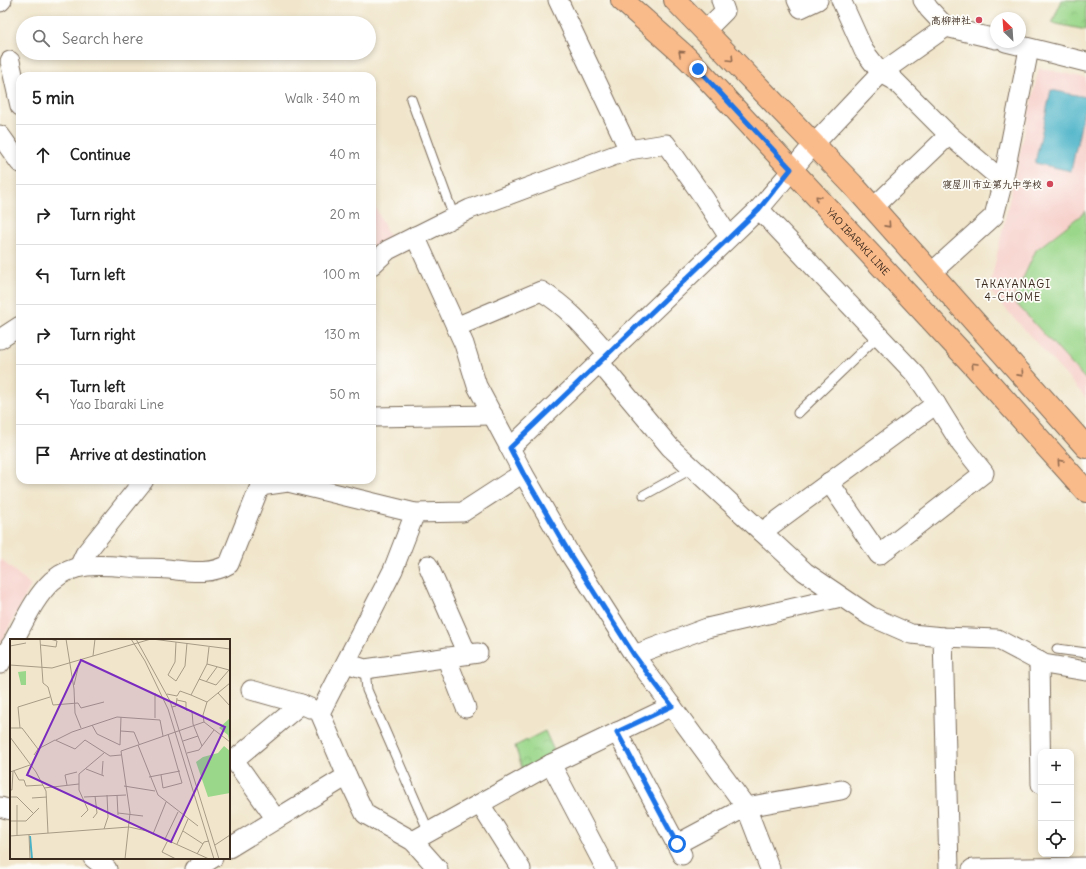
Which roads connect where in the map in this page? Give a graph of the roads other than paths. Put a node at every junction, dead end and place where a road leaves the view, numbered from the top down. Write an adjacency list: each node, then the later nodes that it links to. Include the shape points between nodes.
1 (2, 0): 10 (street)
2 (558, 0): 24 (street)
3 (622, 0): 26 (main road, YAO IBARAKI LINE, one-way to 3, via 685,56)
4 (675, 0): 12 (main road)
5 (721, 0): 12 (street, via 726,11)
6 (796, 0): 7 (street, via 801,8)
7 (818, 0)
8 (841, 0): 18 (street, via 864,51)
9 (923, 0): 11 (street)
10 (0, 2)
11 (946, 27): 13 (street); 18 (street)
12 (705, 31): 23 (main road, one-way to 23)
13 (990, 38)
14 (1026, 48): 15 (street)
15 (1029, 49): 17 (street); 27 (street)
16 (10, 61): 19 (street)
17 (1086, 62)
18 (881, 73): 22 (street, via 894,80); 23 (street)
19 (16, 88)
20 (411, 99): 30 (lane)
21 (0, 135): 25 (street)
22 (949, 135): 27 (street); 28 (street)
23 (814, 144): 26 (street); 28 (main road)
24 (629, 150): 30 (street); 32 (street, via 666,144)
25 (16, 158)
26 (791, 169): 29 (street); 52 (main road, YAO IBARAKI LINE, one-way to 26)
27 (1003, 181): 34 (street, via 994,216)
28 (873, 208): 34 (main road, one-way to 34)
29 (759, 209): 32 (street); 37 (street)
30 (454, 217): 31 (street)
31 (415, 236): 33 (street, via 388,250); 35 (street)
32 (728, 237): 39 (street)
33 (376, 261)
34 (931, 273): 44 (main road, one-way to 44)
35 (456, 327): 39 (street, via 541,292 554,299 575,317); 42 (street, via 477,386)
36 (16, 329): 38 (street)
37 (879, 335): 40 (street, via 916,375); 41 (lane)
38 (0, 339)
39 (604, 358): 45 (street); 46 (street, via 670,448)
40 (936, 404): 48 (street); 48 (street, via 961,444 984,473 879,555)
41 (798, 413)
42 (493, 415): 43 (street); 45 (street)
43 (376, 417)
44 (1086, 447)
45 (510, 448): 47 (street)
46 (693, 468): 53 (lane); 55 (street)
47 (523, 473): 54 (street, via 463,512); 64 (street, via 571,556)
48 (829, 482): 55 (street)
49 (141, 484): 57 (street, via 85,554)
50 (257, 484): 57 (street, via 229,564 221,569 196,572 109,565)
51 (296, 484): 54 (street)
52 (1086, 491)
53 (644, 495)
54 (415, 513): 67 (street, via 393,570)
55 (762, 532): 58 (street, via 805,572)
56 (428, 565): 65 (street, via 473,653)
57 (79, 567): 60 (street, via 52,581 38,597)
58 (841, 596): 59 (street, via 870,616 911,634); 64 (street, via 708,628)
59 (943, 637): 66 (street, via 997,639); 99 (street)
60 (15, 639)
61 (10, 647): 68 (street)
62 (1057, 649): 63 (lane)
63 (1086, 654)
64 (634, 655): 73 (street)
65 (446, 657): 69 (street); 74 (street)
66 (1039, 661): 70 (street); 77 (street)
67 (346, 663): 69 (street); 75 (street)
68 (0, 664)
69 (365, 669): 86 (lane, via 367,690)
70 (1086, 671)
71 (251, 690): 72 (street)
72 (301, 704): 75 (street); 85 (street, via 234,760)
73 (672, 706): 76 (street); 83 (street)
74 (466, 708)
75 (320, 713): 79 (street)
76 (617, 732): 78 (street); 83 (street, via 680,850)
77 (1040, 749)
78 (551, 764): 81 (street); 97 (street)
79 (347, 776): 85 (street); 86 (street, via 365,814)
80 (841, 790): 83 (street)
81 (480, 804): 86 (street); 96 (street)
82 (0, 807): 84 (street)
83 (746, 807): 98 (street)
84 (10, 810)
85 (276, 819): 87 (street)
86 (421, 837): 95 (street)
87 (230, 847)
88 (94, 859): 93 (street)
89 (211, 859): 94 (street)
90 (1042, 861): 92 (street); 100 (street)
91 (1086, 867): 92 (street)
92 (1061, 868)
93 (107, 869)
94 (195, 869)
95 (438, 869)
96 (521, 869)
97 (606, 869)
98 (770, 869)
99 (949, 869)
100 (972, 869)

